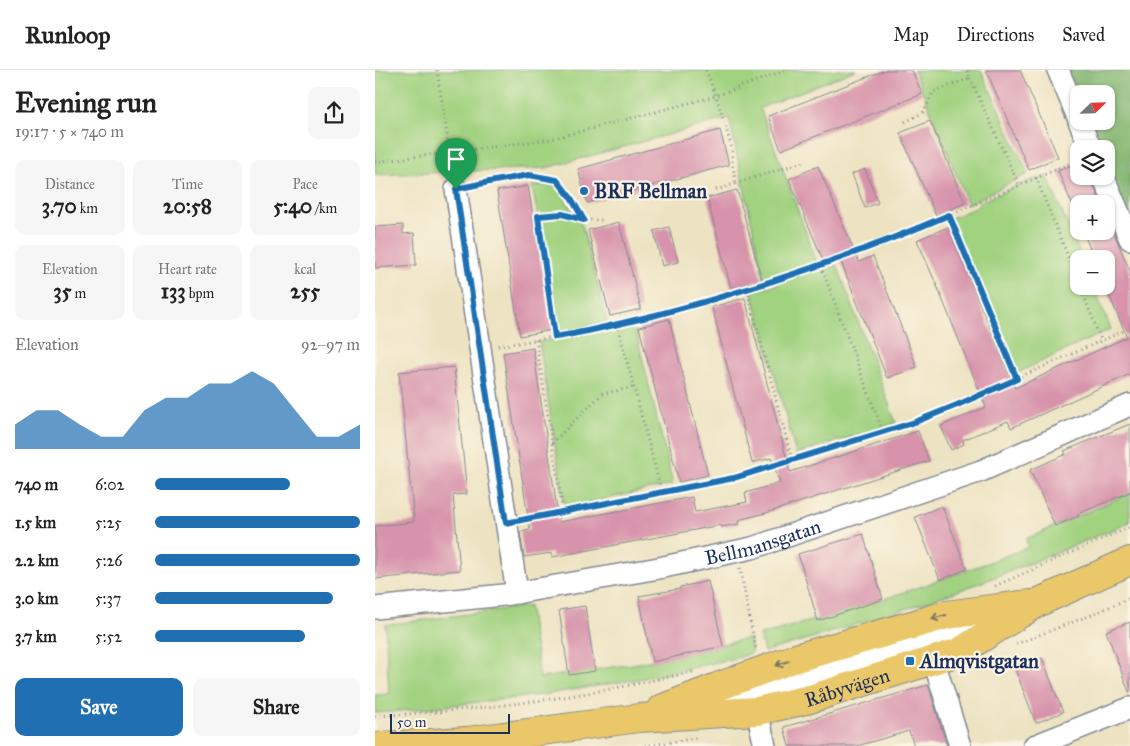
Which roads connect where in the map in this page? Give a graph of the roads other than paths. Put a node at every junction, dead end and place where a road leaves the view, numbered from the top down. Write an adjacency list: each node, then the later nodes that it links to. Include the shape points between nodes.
1 (1058, 70): 2 (street)
2 (1070, 99)
3 (1107, 185): 5 (street)
4 (456, 189): 8 (street)
5 (1130, 239)
6 (1130, 406): 8 (street, Bellmansgatan, via 981,472 752,548)
7 (1130, 561): 9 (main road, Råbyvägen)
8 (517, 593): 10 (street, Bellmansgatan)
9 (1039, 602): 13 (main road, Råbyvägen, via 959,652 809,699); 14 (main road, Råbyvägen, via 946,615 806,656)
10 (375, 608)
11 (937, 671): 17 (street)
12 (1130, 708): 18 (street)
13 (757, 711): 14 (main road, Råbyvägen); 16 (street)
14 (639, 718): 15 (main road, Råbyvägen, via 467,741)
15 (382, 746)
16 (765, 746)
17 (960, 746)
18 (1034, 746)

